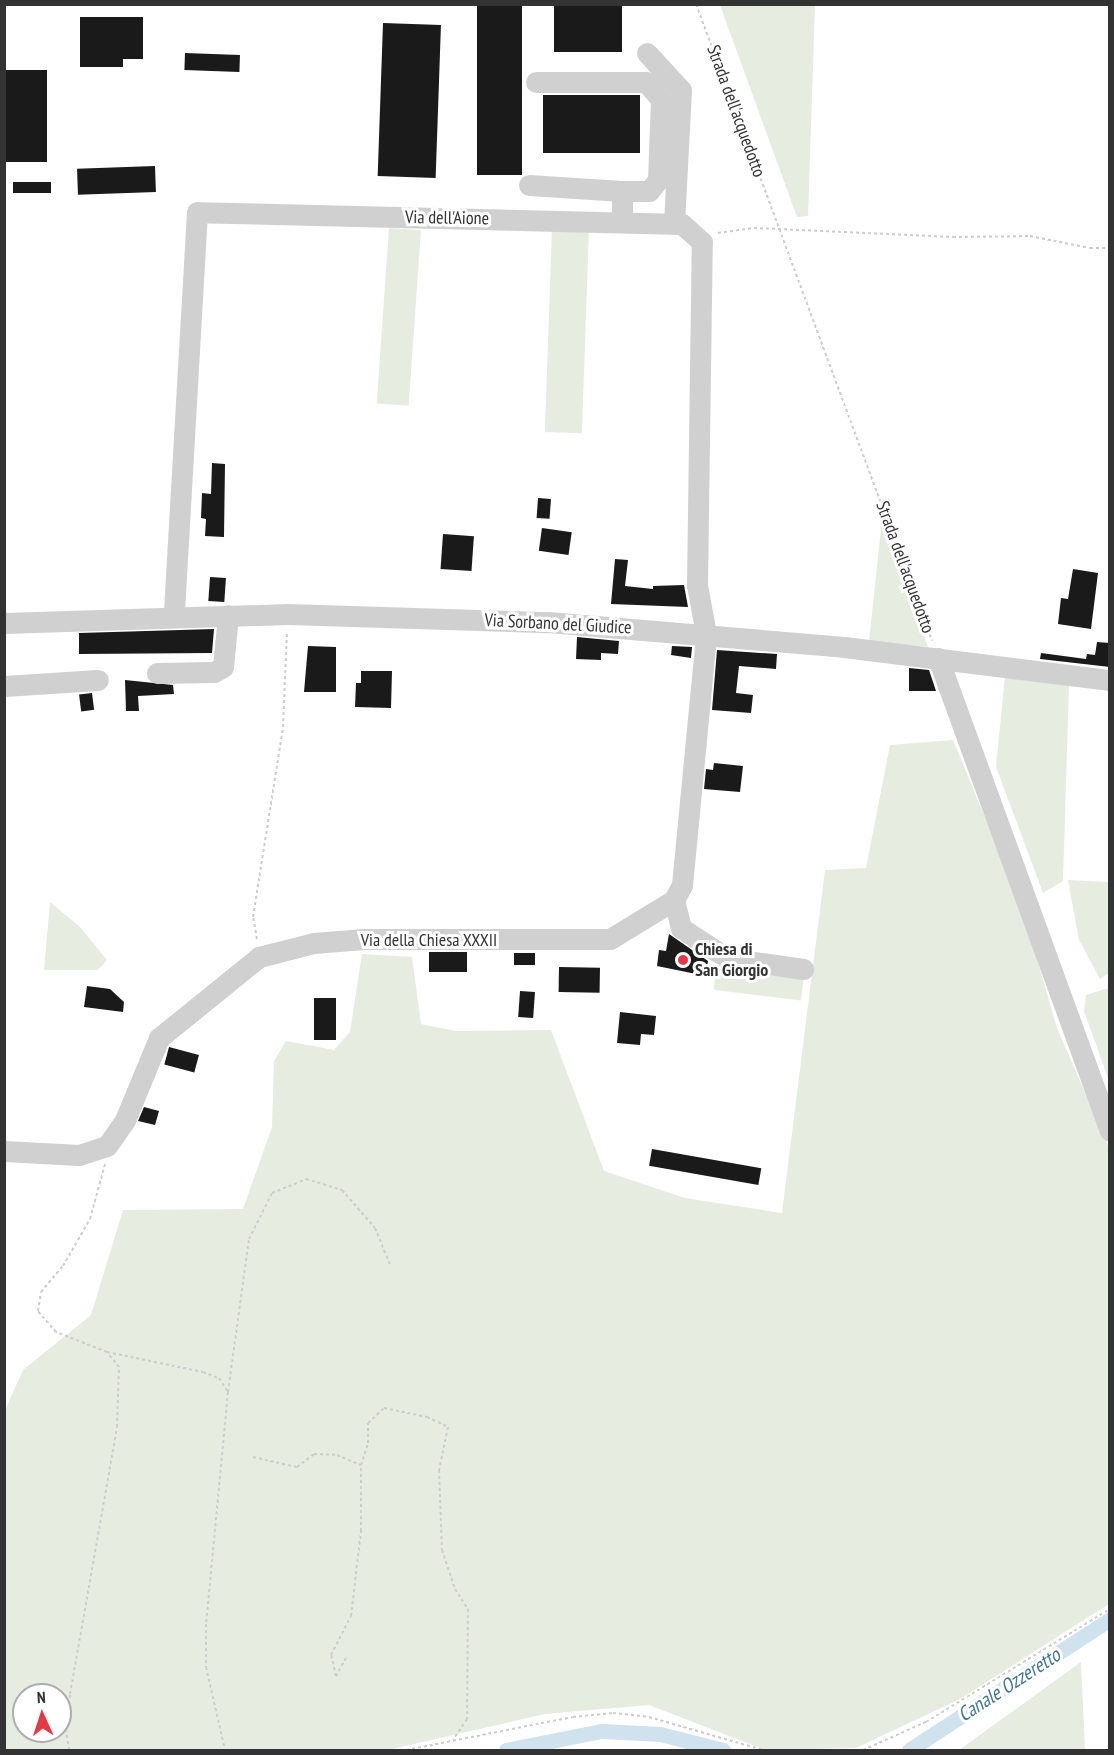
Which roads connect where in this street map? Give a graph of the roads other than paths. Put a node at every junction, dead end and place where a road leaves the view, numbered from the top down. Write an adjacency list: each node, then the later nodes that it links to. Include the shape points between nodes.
1 (646, 53): 6 (street, via 681,90)
2 (536, 82): 4 (street, via 646,82 661,99 658,180 649,191)
3 (529, 185): 4 (street)
4 (622, 191): 5 (street)
5 (622, 222): 6 (street, Via dell'Aione); 8 (street, Via dell'Aione, via 197,212)
6 (674, 224): 10 (street, Via dell'Aione, via 682,224 702,242 697,585)
7 (228, 615): 8 (street, Via Sorbano del Giudice); 10 (street, Via Sorbano del Giudice, via 548,622); 12 (street, via 223,667 214,672)
8 (174, 616): 9 (street, Via Sorbano del Giudice)
9 (4, 623)
10 (706, 634): 11 (street, Via Sorbano del Giudice); 16 (street, via 682,885)
11 (939, 658): 14 (street, Via Sorbano del Giudice); 18 (street)
12 (157, 673)
13 (98, 680): 15 (street)
14 (1110, 680)
15 (4, 686)
16 (674, 900): 17 (street, via 681,928 727,958); 19 (street, Via della Chiesa XXXII, via 610,939 364,939 314,943 259,957 159,1038 125,1120 107,1146 79,1155)
17 (803, 969)
18 (1110, 1131)
19 (4, 1151)

